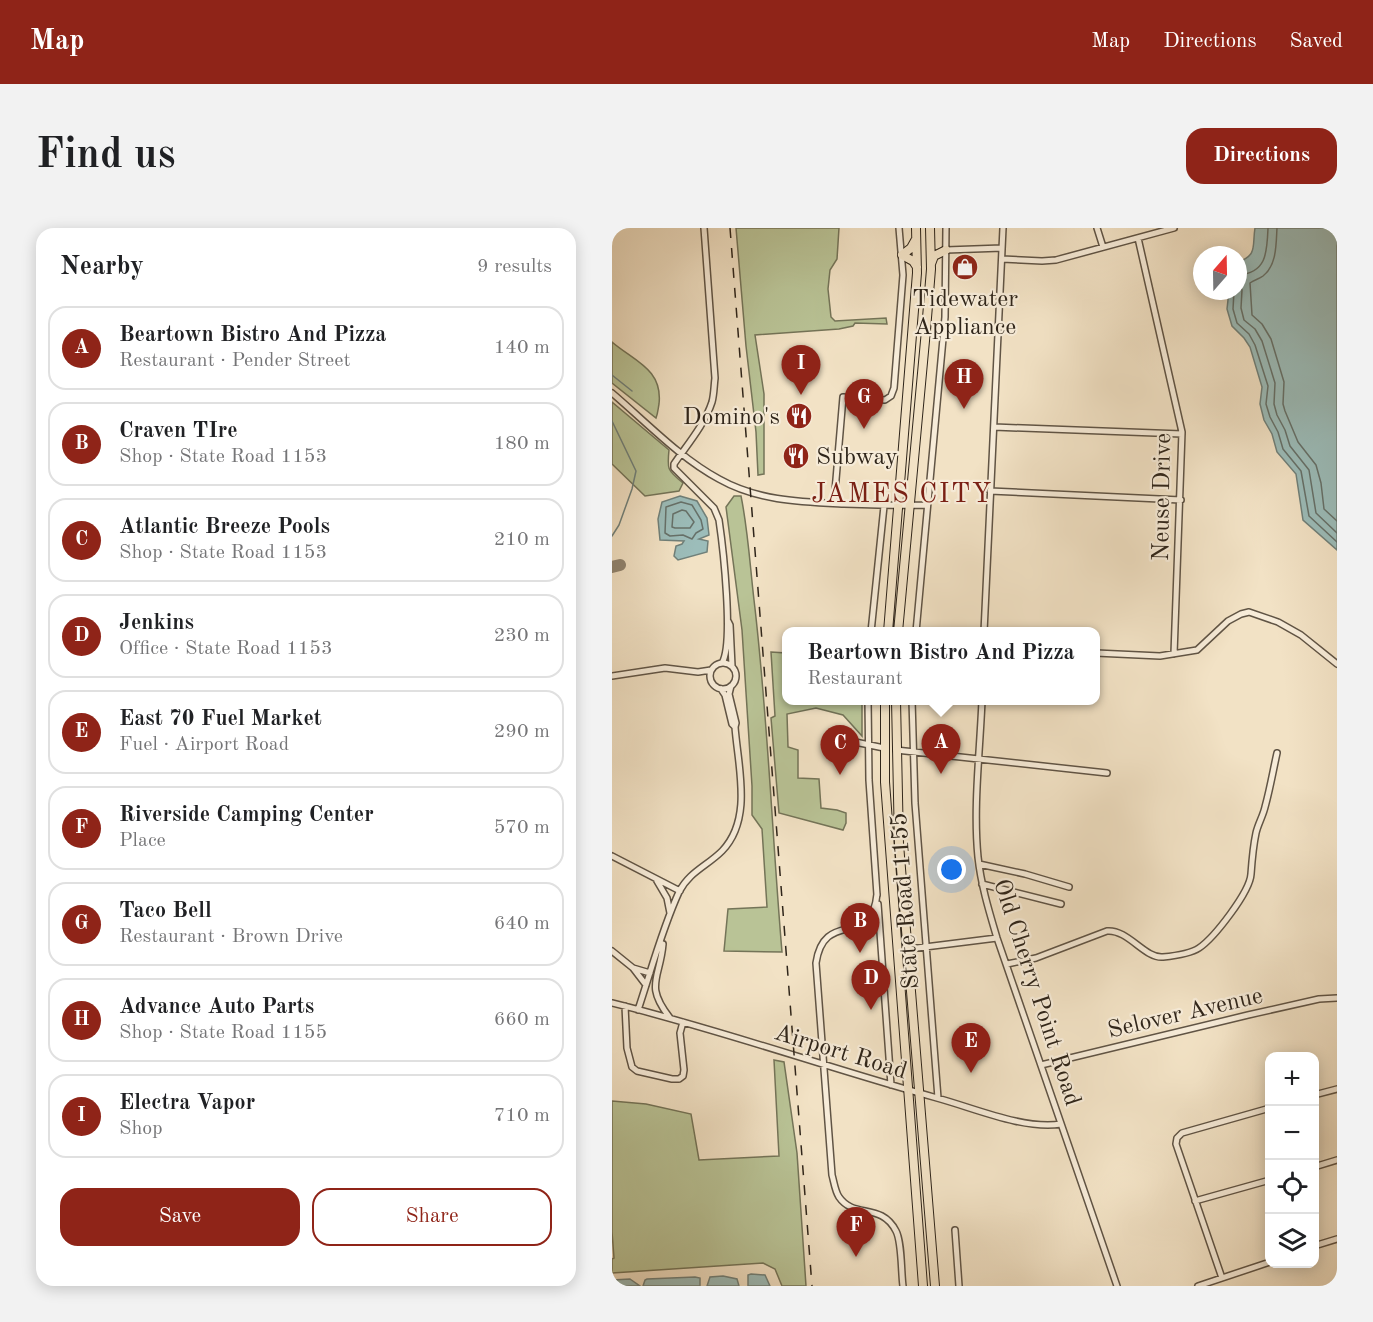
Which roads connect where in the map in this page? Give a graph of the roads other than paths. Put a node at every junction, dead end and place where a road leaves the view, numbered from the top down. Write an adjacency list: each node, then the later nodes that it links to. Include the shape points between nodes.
1 (704, 228): 21 (street, via 715,378 713,400)
2 (899, 228): 14 (street)
3 (916, 228): 9 (highway)
4 (946, 228): 13 (street)
5 (1003, 228): 12 (street)
6 (1097, 228): 11 (street)
7 (1174, 228): 10 (street)
8 (930, 232): 13 (highway, via 934,243); 17 (highway)
9 (917, 238): 14 (highway); 16 (highway)
10 (1138, 238): 11 (street); 20 (street, Neuse Drive)
11 (1103, 247): 15 (street, via 1049,261)
12 (1002, 248): 13 (street); 15 (street)
13 (946, 250): 17 (highway, via 934,256); 25 (street, via 945,317)
14 (902, 255): 16 (highway); 24 (street, via 902,303 893,392 885,400 843,397)
15 (1002, 259): 19 (street)
16 (917, 267): 27 (highway)
17 (931, 269): 28 (highway)
18 (612, 393): 21 (street)
19 (994, 427): 20 (street); 22 (street)
20 (1182, 434): 23 (street, Neuse Drive)
21 (682, 453): 24 (street, via 738,489 781,500); 29 (street, via 674,464 676,471 708,501 719,520)
22 (990, 491): 23 (street); 34 (street)
23 (1181, 500): 36 (street, Neuse Drive)
24 (834, 503): 26 (street)
25 (927, 505): 28 (street); 33 (street)
26 (884, 506): 27 (street); 30 (street)
27 (898, 506): 28 (street); 31 (highway)
28 (909, 506): 32 (highway)
29 (728, 621): 37 (street); 39 (street)
30 (872, 627)
31 (888, 627)
32 (898, 627)
33 (916, 627)
34 (984, 627)
35 (1100, 653): 36 (street)
36 (1174, 654): 38 (street, via 1197,650 1228,621 1249,612 1301,635)
37 (722, 663): 39 (street); 40 (street)
38 (1337, 664)
39 (732, 667): 42 (street, via 735,675)
40 (711, 670): 41 (street, via 664,668); 43 (street, via 711,682)
41 (612, 676)
42 (731, 686): 43 (street); 49 (street)
43 (720, 689): 49 (street)
44 (868, 705): 51 (street)
45 (885, 705): 52 (highway)
46 (896, 705): 53 (highway)
47 (912, 705): 54 (street, State Road 1155)
48 (982, 705): 56 (street, Old Cherry Point Road)
49 (735, 727): 63 (street, via 740,820 729,843 694,872)
50 (831, 737): 51 (street)
51 (868, 745): 52 (street); 64 (street)
52 (884, 748): 85 (highway)
53 (896, 750): 54 (street); 70 (highway, via 899,844)
54 (912, 753): 56 (street); 69 (street, State Road 1155)
55 (1276, 753): 72 (street, via 1257,830 1251,876 1237,904 1200,947 1159,958 1125,935 1107,931 1036,958)
56 (979, 760): 57 (street); 59 (street, Old Cherry Point Road)
57 (1107, 773)
58 (612, 856): 60 (street)
59 (979, 864): 61 (street, Old Cherry Point Road); 62 (street)
60 (656, 879): 63 (street); 66 (street)
61 (982, 884): 65 (street); 68 (street, Old Cherry Point Road)
62 (1070, 888)
63 (680, 891): 66 (street)
64 (877, 894): 82 (street, via 876,906 867,921 833,932 818,951); 84 (street)
65 (1061, 904)
66 (671, 915): 67 (street)
67 (663, 938): 74 (street); 80 (street, via 655,986 657,999)
68 (998, 938): 69 (street); 72 (street, Old Cherry Point Road)
69 (926, 947): 70 (street); 89 (street, State Road 1155)
70 (909, 949): 87 (highway)
71 (612, 951): 73 (street)
72 (1007, 964): 83 (street, Old Cherry Point Road)
73 (633, 968): 74 (street); 75 (street)
74 (650, 973): 75 (street)
75 (646, 986): 79 (street)
76 (1337, 998): 83 (street, Selover Avenue, via 1248,1015)
77 (612, 1003): 78 (street, Airport Road)
78 (625, 1006): 79 (street, Airport Road); 81 (street, via 629,1062 643,1073 676,1079 683,1076)
79 (638, 1010): 80 (street, Airport Road)
80 (670, 1018): 81 (street, Airport Road)
81 (683, 1022): 82 (street, Airport Road)
82 (824, 1065): 84 (street, Airport Road); 101 (street, via 837,1195 854,1208 888,1219 897,1233)
83 (1041, 1065): 91 (street, Old Cherry Point Road)
84 (891, 1085): 85 (street, Airport Road)
85 (907, 1089): 87 (street, Airport Road); 102 (highway)
86 (1337, 1089): 88 (street)
87 (920, 1093): 89 (street, Airport Road); 103 (highway)
88 (1319, 1094)
89 (938, 1098): 91 (street, Airport Road, via 1032,1124)
90 (1265, 1109): 95 (street, via 1182,1133 1177,1138)
91 (1062, 1124): 105 (street, Old Cherry Point Road)
92 (1337, 1160): 93 (street)
93 (1319, 1165)
94 (1265, 1181): 95 (street)
95 (1195, 1201): 100 (street)
96 (955, 1230): 104 (street)
97 (1337, 1239): 98 (street)
98 (1319, 1244)
99 (1265, 1263): 100 (street)
100 (1222, 1278): 106 (street)
101 (903, 1286)
102 (923, 1286)
103 (934, 1286)
104 (959, 1286)
105 (1117, 1286)
106 (1198, 1286)

